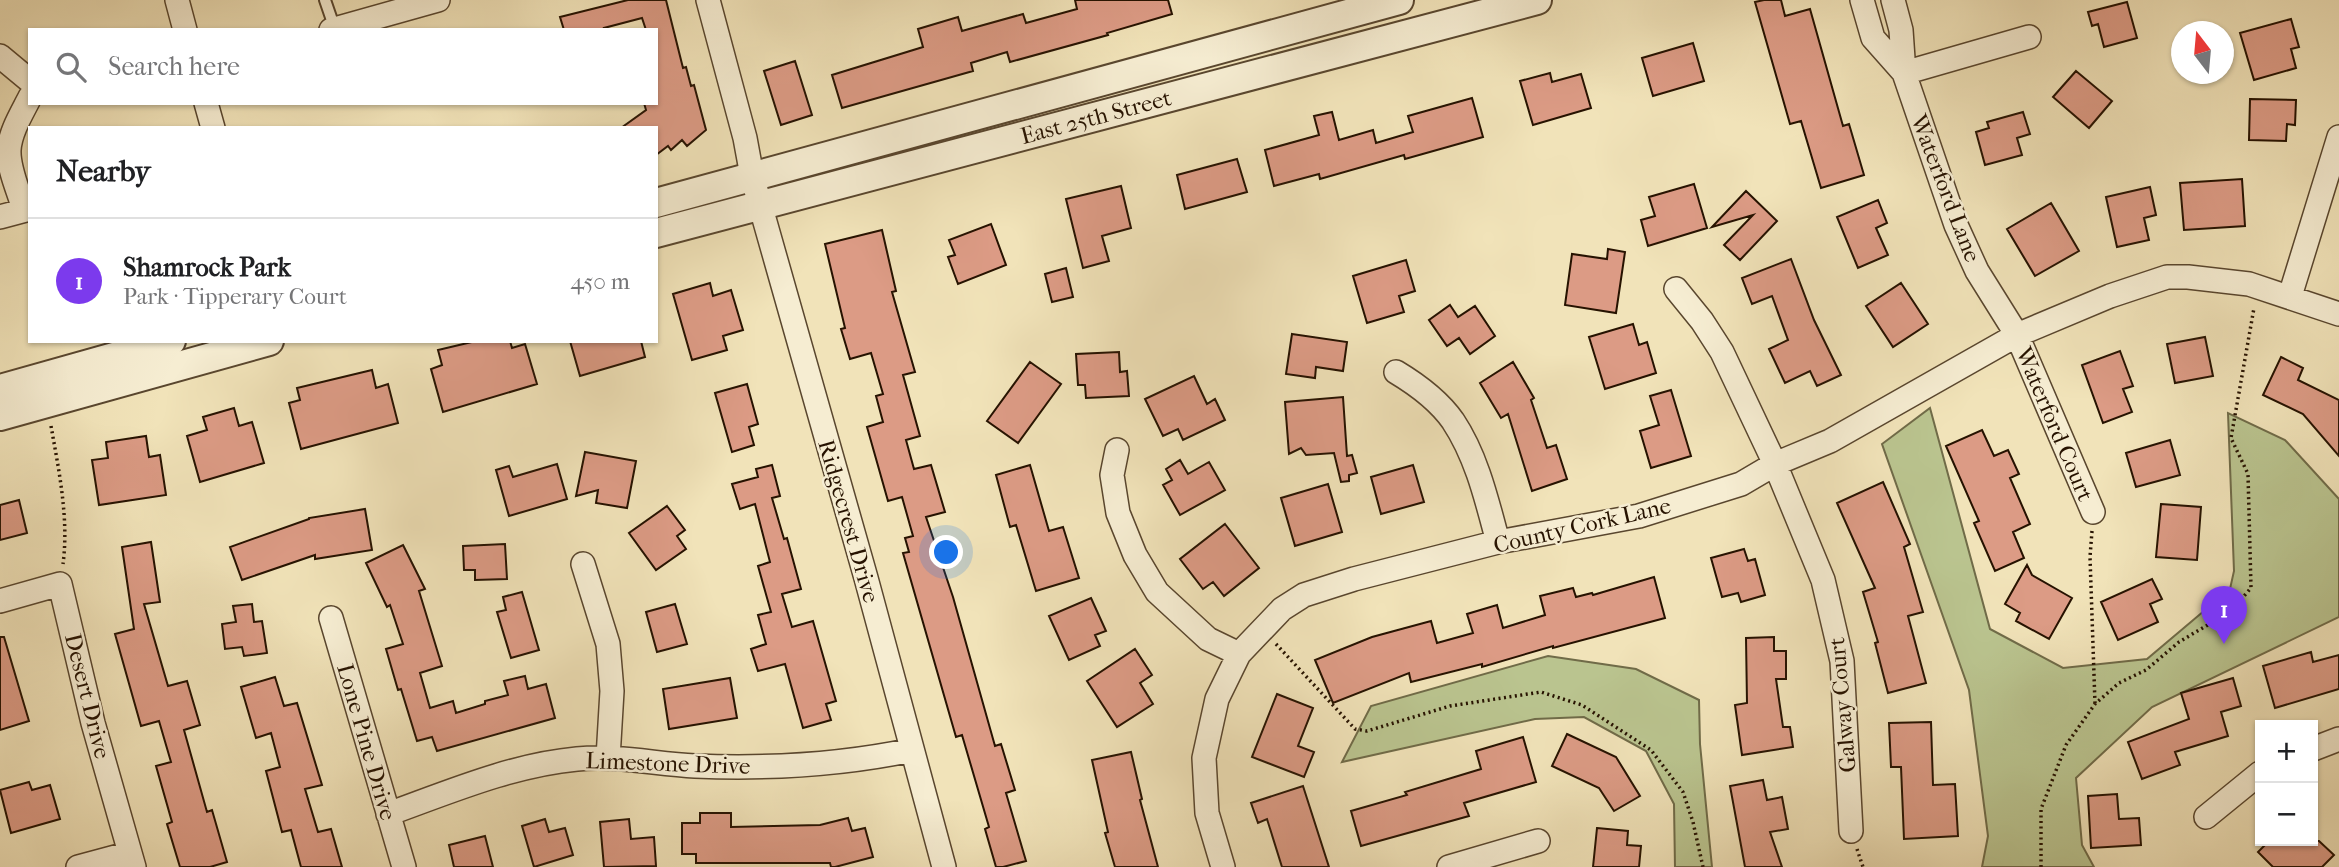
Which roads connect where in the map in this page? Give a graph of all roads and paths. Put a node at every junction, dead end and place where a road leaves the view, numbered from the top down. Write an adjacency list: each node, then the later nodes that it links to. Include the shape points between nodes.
1 (177, 0): 9 (street)
2 (325, 0): 10 (lane)
3 (438, 0): 11 (street)
4 (708, 0): 20 (street, Ridgecrest Drive)
5 (1399, 0): 20 (street, East 25th Street)
6 (1537, 0): 22 (street, East 25th Street)
7 (1862, 0): 14 (street, Waterford Lane, via 1873,38)
8 (1893, 0): 14 (street, Waterford Lane)
9 (184, 28)
10 (333, 28)
11 (337, 28)
12 (2029, 37): 14 (street)
13 (0, 56): 15 (street)
14 (1904, 73): 30 (street, Waterford Lane, via 1956,225)
15 (28, 79)
16 (28, 101): 23 (street, via 9,147)
17 (207, 105): 18 (street)
18 (212, 126)
19 (2339, 137): 27 (street)
20 (752, 176): 21 (street, East 25th Street); 22 (street, Ridgecrest Drive)
21 (658, 203)
22 (760, 206): 25 (street, East 25th Street); 50 (street, Ridgecrest Drive)
23 (27, 209): 24 (street)
24 (0, 217)
25 (658, 232)
26 (1676, 289): 38 (street, Galway Court, via 1722,352)
27 (2290, 296): 29 (street, County Cork Lane); 30 (street, County Cork Lane, via 2249,284 2167,277)
28 (2254, 308): 47 (path, via 2231,438 2248,474 2251,588 2231,611 2179,642 2146,670 2119,683)
29 (2339, 314)
30 (2017, 335): 38 (street, County Cork Lane, via 1830,441); 39 (street, Waterford Court)
31 (164, 343): 34 (street)
32 (262, 343): 35 (street)
33 (1396, 372): 40 (street, via 1417,385 1452,421 1481,478)
34 (0, 389)
35 (44, 404): 36 (street); 42 (path, via 62,485 65,546)
36 (0, 416)
37 (1117, 450): 46 (street, via 1112,475 1118,513 1157,592 1208,639)
38 (1775, 464): 40 (street, County Cork Lane, via 1741,484 1639,516); 55 (street, Galway Court, via 1823,580 1838,638)
39 (2093, 512): 47 (path)
40 (1499, 542): 45 (street, County Cork Lane, via 1304,595)
41 (583, 564): 51 (street, via 608,644 612,691)
42 (60, 584): 43 (street); 57 (street, Desert Drive)
43 (0, 601)
44 (331, 618): 53 (street, Lone Pine Drive)
45 (1263, 629): 46 (street, County Cork Lane); 63 (path, via 1355,729 1367,731 1450,706 1541,692 1582,705 1651,750 1684,792)
46 (1240, 654): 61 (street, County Cork Lane, via 1217,699 1204,758 1207,813)
47 (2095, 704): 64 (path, via 2066,745 2041,809)
48 (2339, 739): 49 (street)
49 (2318, 747)
50 (912, 750): 51 (street, Limestone Drive, via 805,766 694,766); 60 (street, Ridgecrest Drive)
51 (608, 758): 53 (street, Limestone Drive, via 516,770)
52 (2255, 776): 54 (street)
53 (388, 814): 59 (street, Lone Pine Drive)
54 (2206, 817)
55 (1851, 831)
56 (1538, 841): 62 (street)
57 (132, 860): 58 (street)
58 (78, 867)
59 (404, 867)
60 (944, 867)
61 (1223, 867)
62 (1450, 867)
63 (1703, 867)
64 (2041, 867)

